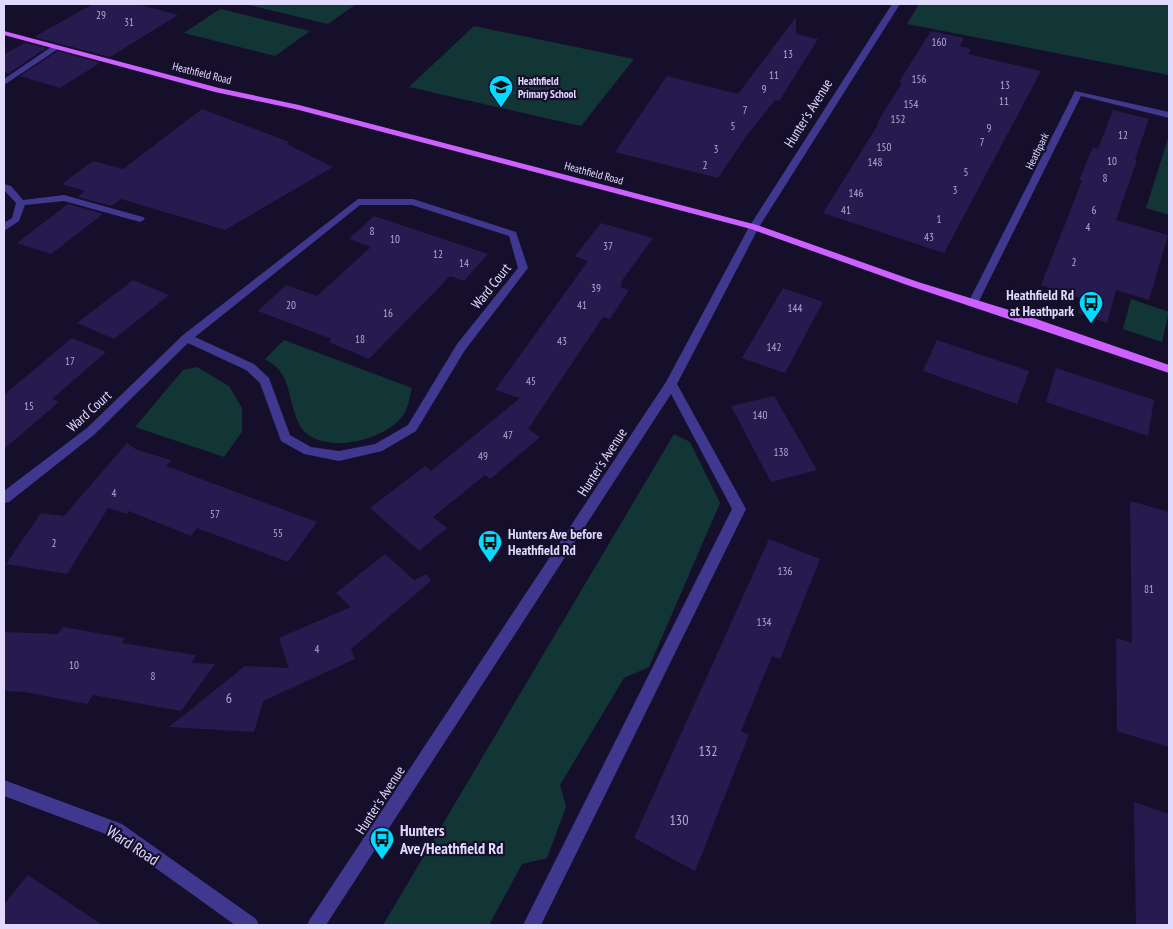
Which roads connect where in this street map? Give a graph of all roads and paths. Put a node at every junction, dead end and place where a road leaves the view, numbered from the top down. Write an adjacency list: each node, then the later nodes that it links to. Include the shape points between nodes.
1 (896, 4): 9 (street, Hunter's Avenue)
2 (4, 33): 3 (main road, Heathfield Road)
3 (57, 47): 4 (street); 9 (main road, Heathfield Road)
4 (4, 83)
5 (1169, 115): 11 (street, Heathpark, via 1078,93)
6 (4, 187): 7 (street)
7 (21, 202): 8 (street, via 64,198); 10 (street, via 16,219)
8 (140, 219)
9 (754, 227): 11 (main road, Heathfield Road); 14 (street, Hunter's Avenue)
10 (4, 228)
11 (973, 303): 13 (main road, Heathfield Road)
12 (187, 338): 12 (street, Ward Court, via 250,367 265,381 284,438 308,451 339,456 378,448 412,428 461,347 524,268 513,234 413,202 358,202); 15 (street, Ward Court, via 91,431)
13 (1169, 369)
14 (671, 384): 18 (street, Hunter's Avenue); 19 (street, via 739,509)
15 (4, 498)
16 (4, 788): 17 (street, Ward Road, via 116,830)
17 (250, 925)
18 (316, 925)
19 (532, 925)

